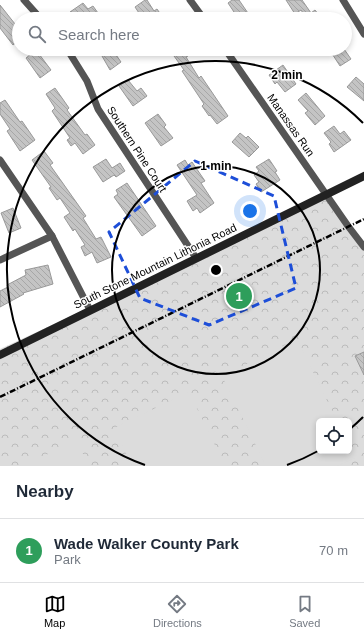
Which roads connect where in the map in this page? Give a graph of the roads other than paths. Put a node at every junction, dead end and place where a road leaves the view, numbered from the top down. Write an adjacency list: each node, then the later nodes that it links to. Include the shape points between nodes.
1 (24, 0): 4 (street)
2 (190, 0): 5 (street)
3 (343, 0): 6 (street)
4 (34, 12)
5 (199, 12)
6 (350, 12)
7 (352, 15): 8 (street)
8 (364, 34)
9 (71, 56): 16 (street, Southern Pine Court, via 87,81 98,109)
10 (230, 56): 13 (street, Manassas Run)
11 (0, 160): 14 (street)
12 (364, 176): 13 (main road, South Stone Mountain Lithonia Road)
13 (326, 194): 15 (street, Manassas Run); 16 (main road, South Stone Mountain Lithonia Road)
14 (52, 236): 17 (street); 18 (street)
15 (364, 247)
16 (196, 258): 18 (main road, South Stone Mountain Lithonia Road)
17 (0, 260)
18 (90, 310): 19 (main road, South Stone Mountain Lithonia Road)
19 (0, 355)

